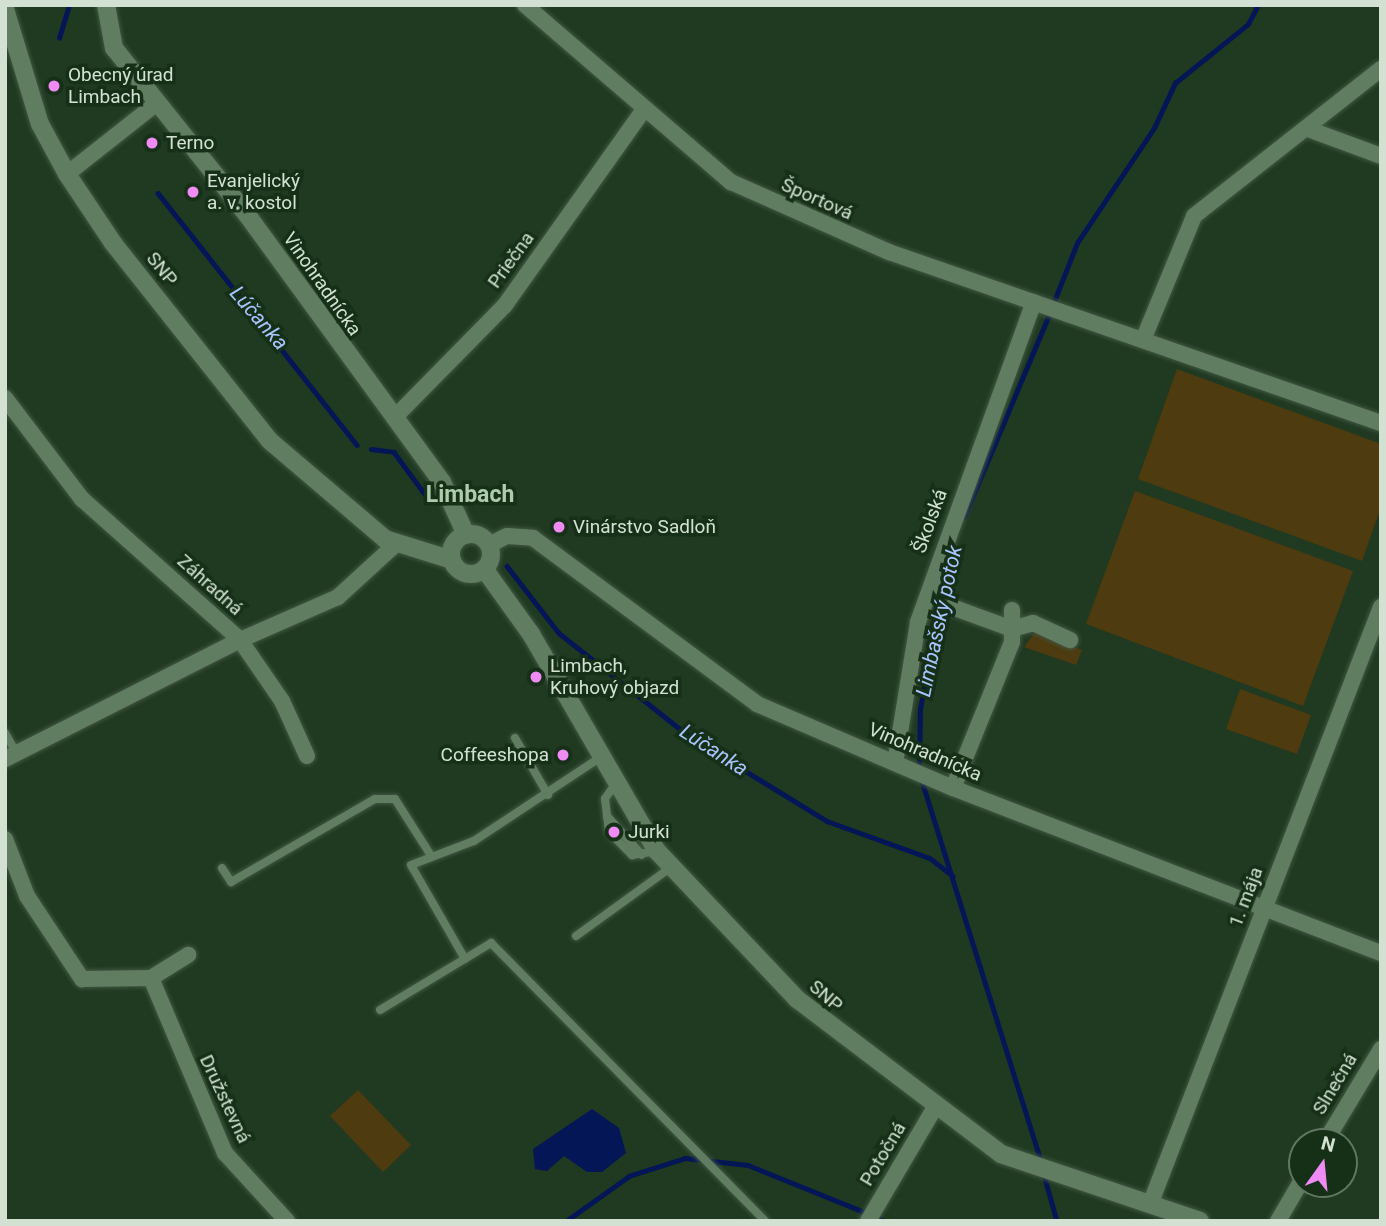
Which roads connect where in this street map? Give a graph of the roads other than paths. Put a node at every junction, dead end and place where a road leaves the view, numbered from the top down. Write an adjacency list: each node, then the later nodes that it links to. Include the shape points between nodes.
1 (106, 5): 5 (street, Vinohradnícka, via 114,48)
2 (525, 5): 6 (street, Športová)
3 (5, 9): 9 (street, SNP, via 40,124)
4 (1381, 69): 7 (street)
5 (157, 103): 9 (street); 13 (street, Vinohradnícka)
6 (643, 111): 10 (street, Športová, via 731,182 878,248); 13 (street, Priečna, via 505,305)
7 (1308, 129): 8 (street); 11 (street, via 1194,216)
8 (1381, 156)
9 (67, 174): 16 (street, SNP, via 113,243 270,441 352,513)
10 (1036, 303): 11 (street, Športová); 31 (street, Školská, via 918,622)
11 (1143, 340): 14 (street, Športová)
12 (5, 398): 24 (street, Záhradná, via 82,499)
13 (395, 417): 15 (street, Vinohradnícka, via 442,482)
14 (1381, 423)
15 (466, 535): 17 (street); 18 (street, via 452,548)
16 (397, 543): 18 (street, SNP); 24 (street, via 338,597)
17 (489, 545): 19 (street); 31 (street, Vinohradnícka, via 507,536 533,538 757,704)
18 (452, 561): 19 (street, via 466,574)
19 (485, 570): 30 (street, SNP, via 546,658)
20 (952, 607): 23 (street)
21 (1381, 607): 40 (street, 1. mája)
22 (1012, 610): 23 (street)
23 (1012, 629): 25 (street, via 1033,623); 33 (street, via 1011,651)
24 (240, 640): 28 (street, via 282,701); 29 (street, Záhradná)
25 (1070, 640)
26 (5, 733): 29 (lane)
27 (515, 738): 34 (lane)
28 (307, 756)
29 (11, 757)
30 (601, 757): 32 (street, SNP); 34 (lane, via 569,773)
31 (902, 766): 33 (street, Vinohradnícka)
32 (616, 783): 36 (street, SNP); 36 (lane, via 605,799 607,816 624,851)
33 (953, 788): 40 (street, Vinohradnícka)
34 (548, 795): 37 (lane, via 474,841)
35 (5, 839): 45 (street, via 27,896 73,973 82,979)
36 (650, 853): 39 (street, SNP)
37 (429, 854): 38 (lane, via 395,799 375,799 231,882); 44 (lane, via 411,865)
38 (222, 867)
39 (670, 868): 41 (lane); 48 (street, SNP, via 797,999)
40 (1265, 906): 42 (street, Vinohradnícka); 51 (street, 1. mája)
41 (576, 936)
42 (1381, 953)
43 (188, 955): 45 (street)
44 (465, 959): 46 (lane); 53 (lane, via 491,943)
45 (151, 978): 52 (street, Družstevná, via 225,1153)
46 (380, 1010)
47 (1381, 1049): 49 (street, Slnečná)
48 (934, 1109): 51 (street, SNP, via 1030,1167); 54 (street, Potočná)
49 (1333, 1128)
50 (1291, 1198): 56 (street)
51 (1151, 1202): 55 (street, SNP)
52 (287, 1221)
53 (765, 1221)
54 (868, 1221)
55 (1200, 1221)
56 (1278, 1221)

